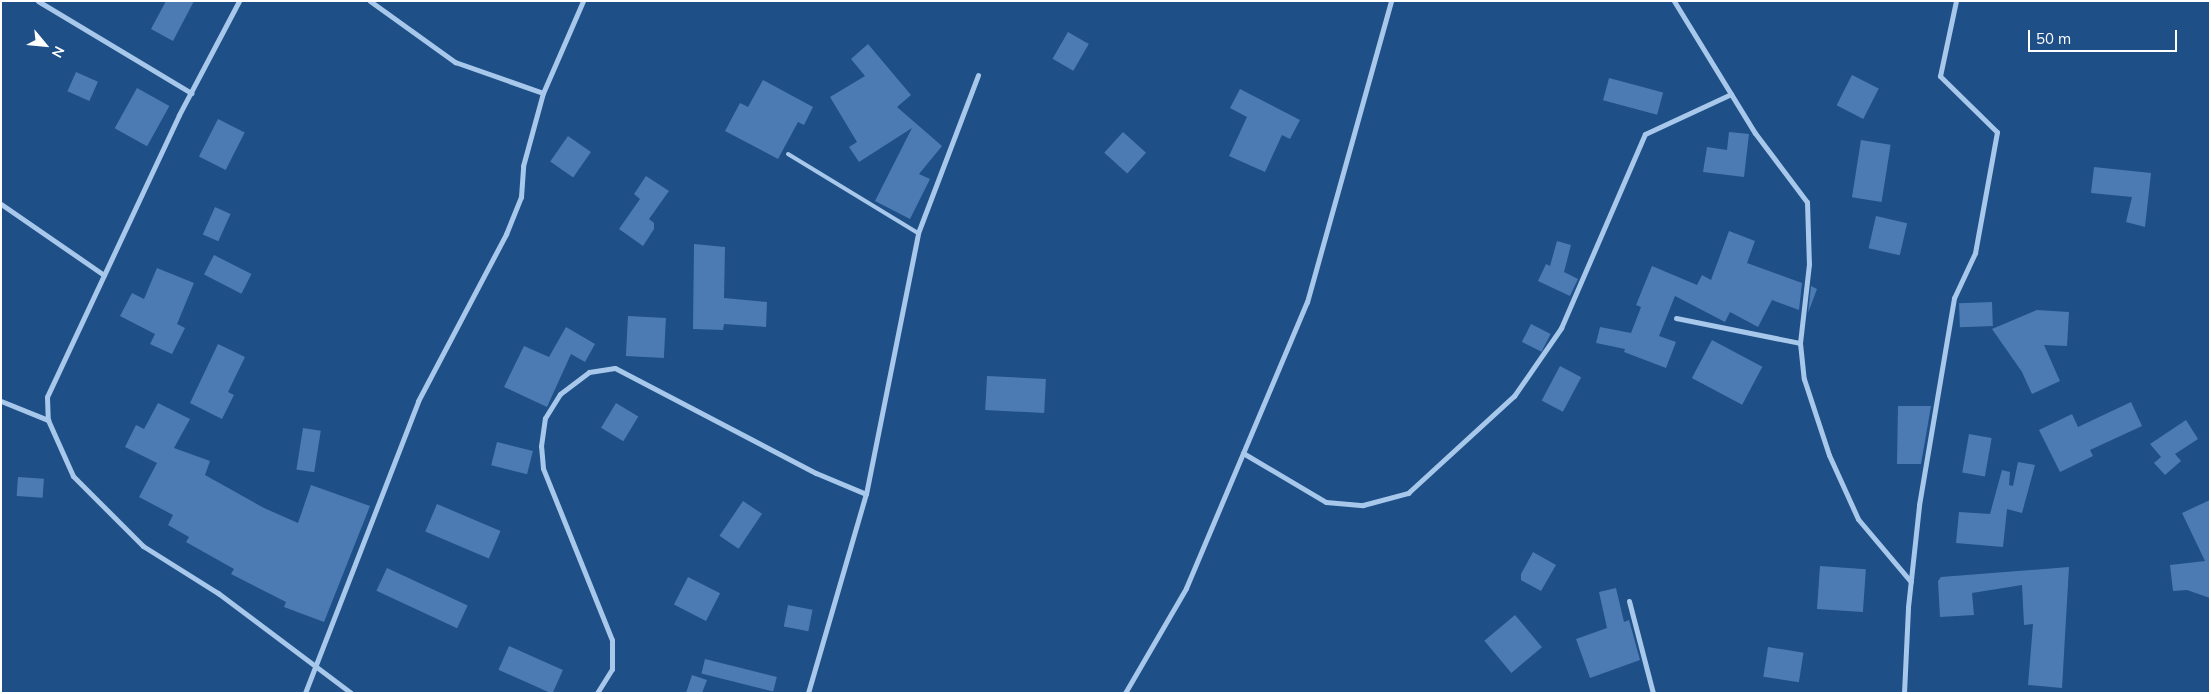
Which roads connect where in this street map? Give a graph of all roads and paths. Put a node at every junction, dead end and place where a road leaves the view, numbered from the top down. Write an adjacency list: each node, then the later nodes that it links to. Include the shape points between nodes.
1 (38, 1): 9 (street)
2 (239, 1): 9 (street)
3 (370, 1): 10 (street, via 455,62)
4 (583, 1): 10 (street)
5 (1391, 1): 20 (street, via 1307,302)
6 (1674, 1): 11 (street)
7 (1956, 1): 22 (street, via 1940,76 1997,132 1975,253 1954,298 1919,505)
8 (978, 75): 14 (street)
9 (191, 93): 15 (street)
10 (543, 93): 24 (street, via 523,166 521,196 506,234 418,401)
11 (1731, 94): 17 (street, via 1755,133 1807,202 1809,264); 20 (street, via 1645,134 1561,328 1514,396 1408,493 1363,506 1326,502)
12 (788, 154): 14 (lane)
13 (1, 204): 15 (street)
14 (918, 233): 21 (street)
15 (104, 275): 19 (street, via 47,397)
16 (1676, 318): 17 (street)
17 (1800, 343): 22 (street, via 1804,379 1828,455 1858,519)
18 (1, 401): 19 (street)
19 (48, 420): 24 (street, via 72,476 143,546 218,594)
20 (1243, 454): 29 (street, via 1186,588)
21 (866, 494): 27 (street, via 816,473 615,368 589,372 560,394 545,418 541,446 543,468 612,640 612,669); 28 (street)
22 (1911, 582): 31 (street)
23 (1629, 601): 30 (street)
24 (315, 668): 25 (street); 26 (street)
25 (305, 693)
26 (351, 693)
27 (597, 693)
28 (808, 693)
29 (1125, 693)
30 (1653, 693)
31 (1904, 693)

